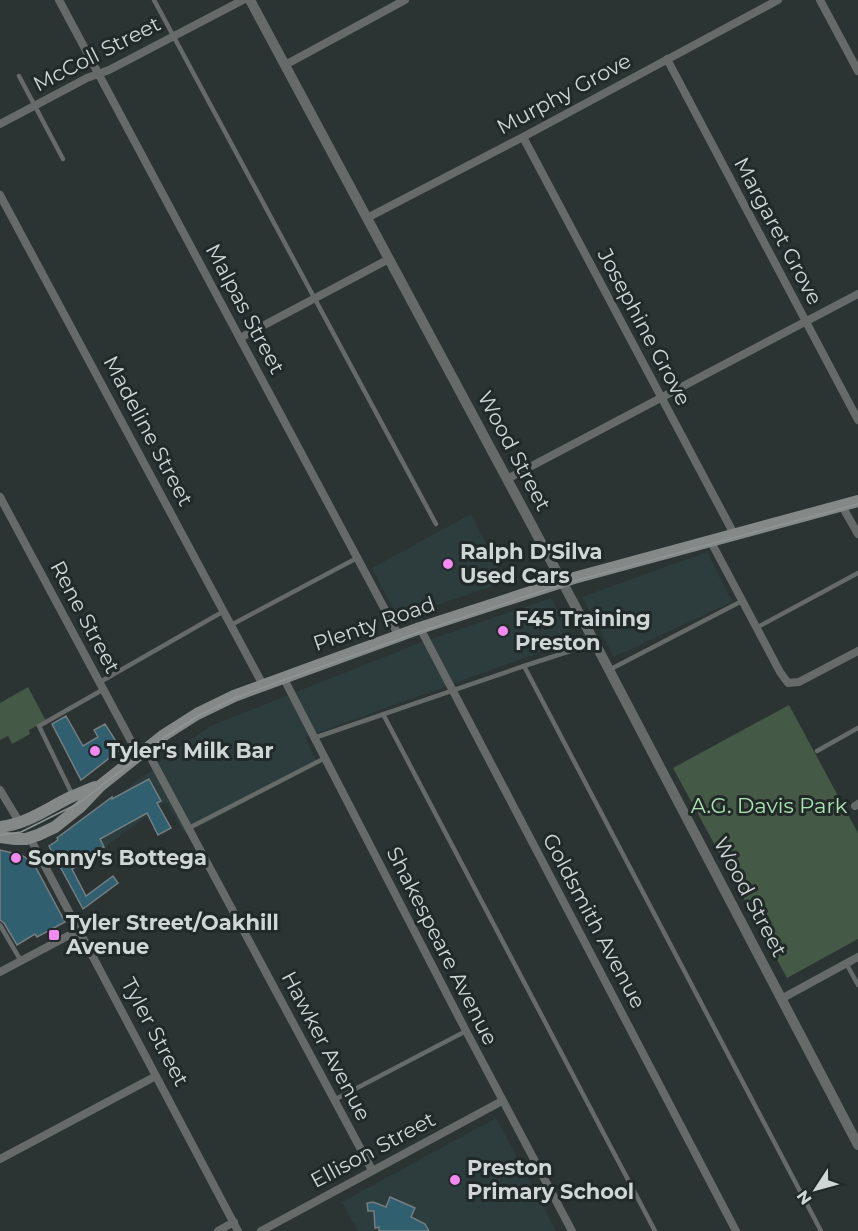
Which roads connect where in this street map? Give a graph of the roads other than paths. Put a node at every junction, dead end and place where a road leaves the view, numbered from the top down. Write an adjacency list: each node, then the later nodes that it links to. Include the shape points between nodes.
1 (59, 0): 12 (street, Malpas Street)
2 (154, 0): 8 (lane)
3 (243, 0): 8 (street, McColl Street)
4 (250, 0): 10 (street, Wood Street)
5 (405, 0): 10 (street)
6 (778, 0): 9 (street, Murphy Grove)
7 (820, 0): 11 (street)
8 (173, 37): 12 (street, McColl Street); 22 (lane)
9 (667, 59): 16 (street, Murphy Grove); 23 (street, Margaret Grove)
10 (285, 65): 19 (street, Wood Street)
11 (858, 71)
12 (99, 74): 14 (street, McColl Street); 24 (street, Malpas Street)
13 (19, 76): 14 (lane)
14 (35, 106): 15 (street, McColl Street); 17 (lane)
15 (0, 124)
16 (523, 137): 19 (street, Murphy Grove); 25 (street, Josephine Grove)
17 (63, 159)
18 (0, 195): 39 (street, Madeline Street)
19 (367, 218): 20 (street, Wood Street)
20 (389, 259): 22 (street); 27 (street, Wood Street)
21 (858, 294): 23 (street)
22 (315, 298): 24 (street); 31 (lane)
23 (805, 321): 25 (street); 26 (street, Margaret Grove)
24 (240, 338): 35 (street, Malpas Street)
25 (661, 398): 27 (street); 32 (street, Josephine Grove)
26 (858, 420)
27 (507, 480): 37 (street, Wood Street)
28 (0, 497): 50 (street, Rene Street)
29 (858, 501): 30 (main road, Plenty Road)
30 (842, 506): 32 (main road, Plenty Road); 33 (street)
31 (436, 524)
32 (734, 534): 34 (main road, Plenty Road)
33 (858, 534)
34 (710, 540): 37 (main road, Plenty Road); 38 (street)
35 (357, 558): 40 (lane); 43 (street, Malpas Street)
36 (858, 573): 42 (lane)
37 (562, 581): 41 (main road, Plenty Road); 44 (street, Wood Street)
38 (742, 601): 42 (street); 47 (lane)
39 (224, 611): 40 (street, Madeline Street); 50 (lane)
40 (231, 625): 49 (street, Madeline Street)
41 (420, 628): 43 (main road, Plenty Road); 51 (street, Goldsmith Avenue)
42 (756, 628): 45 (street, via 788,683 800,682)
43 (399, 636): 48 (main road, Plenty Road)
44 (595, 643): 46 (lane); 47 (street, Wood Street)
45 (858, 651)
46 (524, 666): 51 (lane); 89 (lane)
47 (609, 670): 74 (street, Wood Street)
48 (283, 677): 49 (main road, Plenty Road); 54 (street, Shakespeare Avenue)
49 (263, 685): 55 (main road, Plenty Road, via 215,704)
50 (102, 686): 55 (street, Rene Street); 60 (lane, via 39,726)
51 (453, 691): 52 (lane); 88 (street, Goldsmith Avenue)
52 (383, 714): 54 (lane); 87 (lane)
53 (858, 728): 56 (lane)
54 (314, 738): 57 (street, Shakespeare Avenue)
55 (142, 751): 58 (main road, Plenty Road); 64 (street, Hawker Avenue)
56 (817, 751)
57 (325, 758): 64 (lane); 75 (street, Shakespeare Avenue)
58 (100, 786): 60 (main road, Plenty Road); 66 (main road, Plenty Road, via 57,825)
59 (1, 791): 61 (street); 62 (street, Tyler Street)
60 (73, 796): 62 (main road, Plenty Road)
61 (0, 809)
62 (20, 823): 63 (main road, Plenty Road); 66 (main road, Tyler Street)
63 (0, 827)
64 (189, 828): 77 (street, Hawker Avenue)
65 (0, 837): 66 (main road, Plenty Road)
66 (30, 838): 68 (street, Tyler Street)
67 (0, 925): 70 (lane)
68 (79, 930): 70 (street); 76 (street, Tyler Street)
69 (858, 957): 71 (street)
70 (21, 961): 72 (street)
71 (846, 963): 73 (lane); 74 (street)
72 (0, 972)
73 (858, 985)
74 (782, 999): 79 (street, Wood Street)
75 (466, 1031): 77 (lane); 78 (street, Shakespeare Avenue)
76 (156, 1076): 80 (street); 82 (street, Tyler Street)
77 (334, 1100): 81 (street, Hawker Avenue)
78 (502, 1101): 81 (street, Ellison Street); 86 (street, Shakespeare Avenue)
79 (856, 1138)
80 (0, 1159)
81 (372, 1170): 85 (street, Ellison Street)
82 (234, 1222): 83 (street); 84 (street, Tyler Street)
83 (218, 1231)
84 (238, 1231)
85 (261, 1231)
86 (572, 1231)
87 (655, 1231)
88 (736, 1231)
89 (821, 1231)

